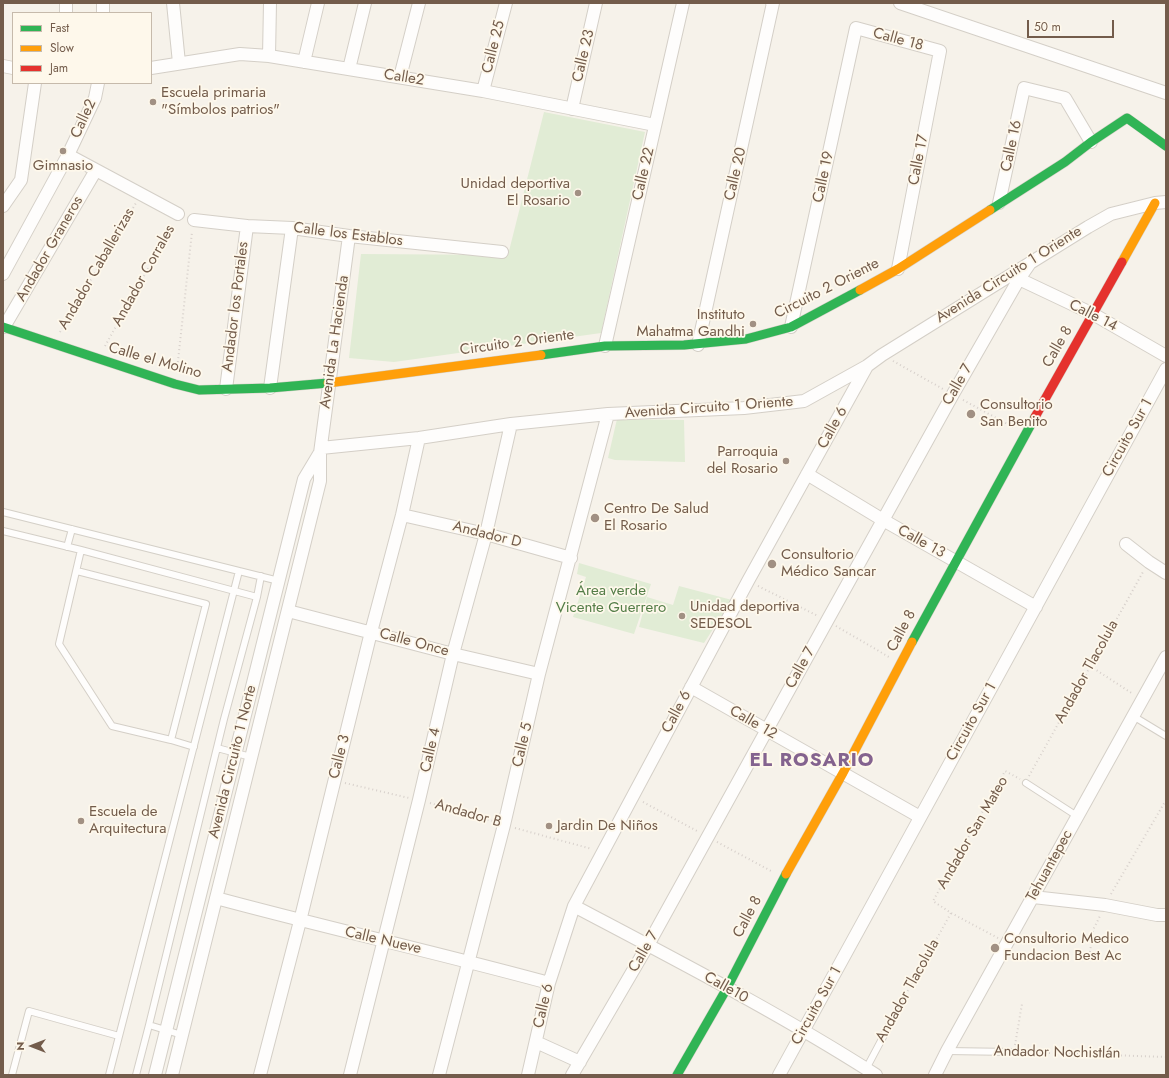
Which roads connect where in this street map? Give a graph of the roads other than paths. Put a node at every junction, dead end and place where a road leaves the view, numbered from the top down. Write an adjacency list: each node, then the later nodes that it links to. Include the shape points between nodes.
1 (173, 3): 15 (street)
2 (270, 3): 13 (street)
3 (318, 3): 14 (street)
4 (365, 3): 17 (street)
5 (418, 3): 18 (street)
6 (506, 3): 21 (street, Calle 25)
7 (596, 3): 23 (street, Calle 23)
8 (683, 3): 24 (street, Calle 22)
9 (773, 3): 45 (street, Calle 20)
10 (900, 3): 22 (street)
11 (856, 28): 12 (street, Calle 18); 43 (street, Calle 19)
12 (940, 51): 39 (street, Calle 17)
13 (269, 56): 14 (street, Calle2); 15 (street, Calle2, via 240,54)
14 (304, 62): 17 (street, Calle2)
15 (179, 63): 16 (street, Calle2)
16 (152, 68)
17 (349, 69): 18 (street, Calle2)
18 (400, 77): 21 (street, Calle2)
19 (35, 84): 31 (street, via 21,180)
20 (98, 84): 27 (street, Calle2, via 95,98)
21 (483, 90): 23 (street, Calle2)
22 (1166, 93)
23 (572, 109): 24 (street, Calle2)
24 (655, 125): 46 (street, Calle 22)
25 (1091, 142): 26 (street, Circuito 2 Oriente, via 1127,118); 30 (street, Circuito 2 Oriente, via 1065,162); 30 (street, Calle 16, via 1064,98 1024,88)
26 (1166, 146)
27 (68, 155): 28 (street); 40 (street, Calle2)
28 (96, 170): 32 (street); 44 (street, Andador Graneros)
29 (1161, 202): 38 (street, Avenida Circuito 1 Oriente, via 1111,214); 42 (street, Calle 8)
30 (999, 203): 39 (street, Circuito 2 Oriente)
31 (3, 206)
32 (178, 214)
33 (194, 220): 34 (street, Calle los Establos)
34 (247, 226): 35 (street, Calle los Establos); 52 (street, Andador los Portales)
35 (292, 228): 36 (street, Calle los Establos); 51 (street)
36 (349, 236): 37 (street, Calle los Establos); 50 (street, Avenida La Hacienda)
37 (502, 252)
38 (1030, 263): 41 (street, Calle 7); 48 (street, Avenida Circuito 1 Oriente)
39 (898, 269): 43 (street, Circuito 2 Oriente)
40 (3, 274)
41 (1019, 279): 42 (street, Calle 14); 60 (street, Calle 7)
42 (1093, 314): 47 (street, Calle 14); 68 (street, Calle 8, via 1028,427)
43 (791, 326): 45 (street, Circuito 2 Oriente, via 746,339)
44 (4, 327): 52 (street, Calle el Molino, via 175,384 199,390)
45 (698, 345): 46 (street, Circuito 2 Oriente)
46 (605, 346): 50 (street, Circuito 2 Oriente)
47 (1166, 356)
48 (867, 366): 53 (street, Avenida Circuito 1 Oriente, via 804,401 744,408); 57 (street, Calle 6)
49 (1166, 369): 76 (street, Circuito Sur 1)
50 (329, 383): 51 (street, Calle el Molino); 56 (street, Avenida La Hacienda)
51 (270, 388): 52 (street, Calle el Molino)
52 (226, 389)
53 (608, 414): 54 (street, Avenida Circuito 1 Oriente); 67 (street, Calle 5)
54 (510, 424): 55 (street, Avenida Circuito 1 Oriente); 63 (street, Calle 4)
55 (419, 438): 56 (street, Avenida Circuito 1 Oriente); 59 (street, Calle 3)
56 (320, 450): 73 (street, Avenida Circuito 1 Norte, via 304,479); 77 (street, Avenida Circuito 1 Norte, via 320,481)
57 (807, 474): 60 (street, Calle 13); 82 (street, Calle 6)
58 (3, 512): 61 (lane)
59 (402, 515): 63 (street, Andador D); 78 (street, Calle 3)
60 (883, 520): 68 (street, Calle 13); 84 (street, Calle 7)
61 (72, 529): 65 (lane); 70 (lane)
62 (3, 531): 65 (lane)
63 (486, 534): 67 (street, Andador D); 79 (street, Calle 4)
64 (1126, 544): 71 (street)
65 (68, 547): 66 (lane)
66 (81, 550): 69 (lane); 74 (lane)
67 (571, 558): 81 (street, Calle 5)
68 (956, 561): 76 (street, Calle 13); 91 (street, Calle 8)
69 (77, 571): 86 (lane, via 59,644 112,726); 86 (lane, via 206,604)
70 (239, 572): 72 (lane); 74 (lane)
71 (1166, 573)
72 (262, 576): 73 (lane); 75 (lane)
73 (279, 581): 89 (street, Avenida Circuito 1 Norte)
74 (234, 591): 75 (lane); 87 (lane)
75 (257, 597): 88 (lane)
76 (1036, 607): 94 (street, Circuito Sur 1)
77 (288, 611): 78 (street, Calle Once); 90 (street, Avenida Circuito 1 Norte)
78 (371, 632): 79 (street, Calle Once); 99 (street, Calle 3)
79 (453, 654): 81 (street, Calle Once); 100 (street, Calle 4)
80 (1166, 657): 83 (street, Tehuantepec)
81 (540, 674): 102 (street, Calle 5)
82 (691, 687): 84 (street, Calle 12); 97 (street, Calle 6)
83 (1133, 716): 85 (lane); 93 (street, Tehuantepec)
84 (767, 730): 91 (street, Calle 12); 101 (street, Calle 7)
85 (1166, 736)
86 (171, 740): 87 (lane)
87 (194, 747): 110 (lane)
88 (217, 748): 89 (lane); 106 (lane)
89 (236, 753): 90 (lane); 107 (street, Avenida Circuito 1 Norte)
90 (252, 757): 96 (street, Avenida Circuito 1 Norte)
91 (843, 774): 94 (street, Calle 12); 104 (street, Calle 8, via 784,878)
92 (1026, 783): 93 (lane, Andador San Mateo)
93 (1077, 816): 95 (street, Tehuantepec)
94 (920, 817): 108 (street, Circuito Sur 1)
95 (1033, 897): 98 (street); 112 (street, Tehuantepec)
96 (216, 898): 99 (street, Calle Nueve); 109 (street, Avenida Circuito 1 Norte)
97 (574, 906): 101 (street, Calle10); 103 (street, Calle 6)
98 (1166, 915)
99 (300, 921): 100 (street, Calle Nueve); 121 (street, Calle 3)
100 (384, 941): 102 (street, Calle Nueve); 122 (street, Calle 4)
101 (648, 945): 104 (street, Calle10); 114 (street, Calle 7)
102 (469, 961): 103 (street, Calle Nueve); 123 (street, Calle 5)
103 (549, 983): 111 (street, Calle 6)
104 (727, 988): 108 (street, Calle10); 126 (street, Calle 8)
105 (892, 1020): 115 (lane, Andador Tlacolula)
106 (149, 1025): 107 (lane); 118 (lane)
107 (166, 1030): 109 (lane); 119 (street, Avenida Circuito 1 Norte)
108 (803, 1031): 115 (street, Calle10); 127 (street, Circuito Sur 1)
109 (182, 1035): 120 (street, Avenida Circuito 1 Norte)
110 (119, 1036): 116 (lane, via 29,1011); 117 (lane)
111 (536, 1042): 114 (street); 124 (street, Calle 6)
112 (947, 1051): 113 (lane, Andador Nochistlán); 128 (street, Tehuantepec)
113 (1013, 1052)
114 (580, 1062): 125 (street, Calle 7)
115 (871, 1072)
116 (12, 1075)
117 (109, 1075)
118 (136, 1075)
119 (155, 1075)
120 (172, 1075)
121 (260, 1075)
122 (350, 1075)
123 (439, 1075)
124 (528, 1075)
125 (572, 1075)
126 (677, 1075)
127 (779, 1075)
128 (935, 1075)

